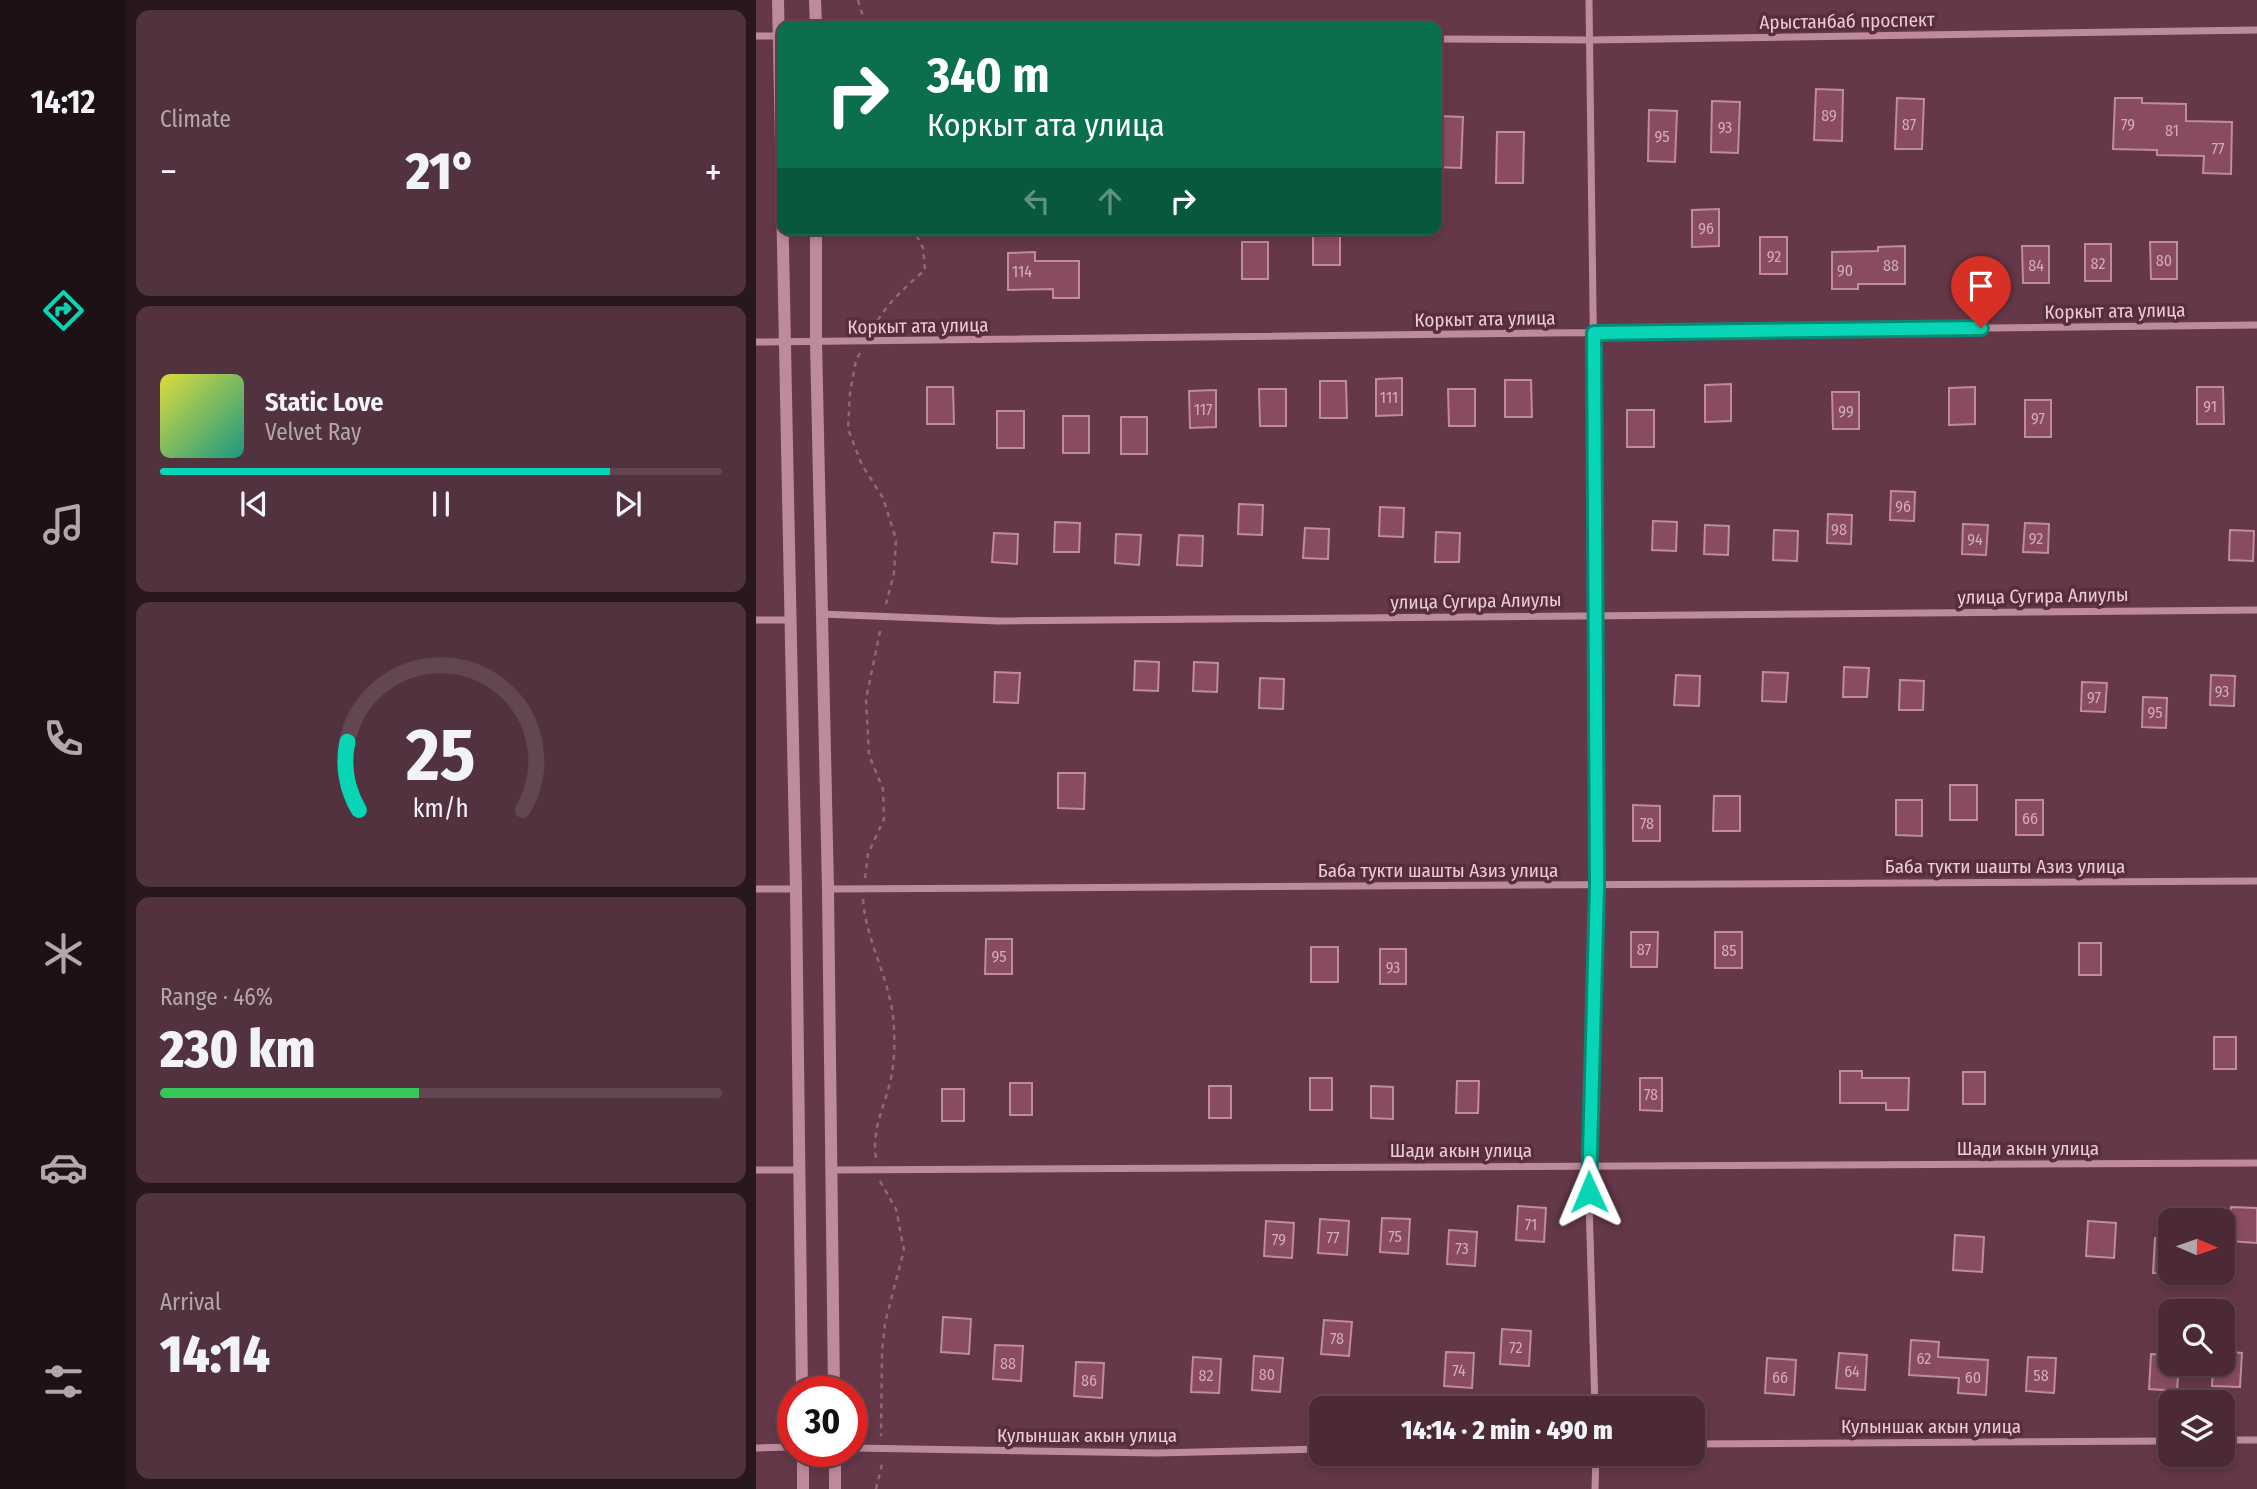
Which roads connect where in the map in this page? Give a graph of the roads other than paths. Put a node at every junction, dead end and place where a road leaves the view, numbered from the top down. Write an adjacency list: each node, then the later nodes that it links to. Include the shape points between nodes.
1 (778, 0): 4 (street)
2 (815, 0): 5 (street)
3 (1589, 0): 10 (street)
4 (779, 21)
5 (816, 21)
6 (2257, 30): 10 (street, Арыстанбаб проспект)
7 (756, 36): 8 (street)
8 (777, 36)
9 (1442, 39): 10 (street, Арыстанбаб проспект)
10 (1590, 40): 14 (street)
11 (782, 235): 15 (street)
12 (816, 235): 17 (street)
13 (2257, 325): 14 (street, Коркыт ата улица)
14 (1594, 333): 17 (street, Коркыт ата улица); 20 (street)
15 (784, 341): 16 (street, Коркыт ата улица); 17 (street, Коркыт ата улица); 22 (street)
16 (756, 342)
17 (816, 342): 19 (street)
18 (2257, 610): 20 (street, улица Сугира Алиулы)
19 (821, 614): 20 (street, улица Сугира Алиулы, via 999,621); 26 (street)
20 (1597, 616): 24 (street)
21 (756, 620): 22 (street)
22 (790, 620): 25 (street)
23 (2257, 881): 24 (street, Баба тукти шашты Азиз улица)
24 (1597, 885): 26 (street, Баба тукти шашты Азиз улица); 29 (street)
25 (796, 889): 27 (street); 31 (street)
26 (828, 889): 32 (street)
27 (756, 890)
28 (2257, 1163): 29 (street, Шади акын улица)
29 (1588, 1165): 32 (street, Шади акын улица); 35 (street)
30 (756, 1170): 31 (street)
31 (798, 1170): 33 (street)
32 (833, 1170): 34 (street)
33 (802, 1376)
34 (834, 1376)
35 (1595, 1396)
36 (2235, 1440): 37 (street)
37 (2257, 1440)
38 (2158, 1441): 39 (street, Кулыншак акын улица)
39 (1705, 1444)
40 (777, 1447): 41 (street)
41 (756, 1448)
42 (1309, 1448): 43 (street, Кулыншак акын улица, via 1157,1453)
43 (868, 1449)
44 (1596, 1466): 49 (street)
45 (803, 1467): 47 (street)
46 (835, 1467): 48 (street)
47 (803, 1489)
48 (835, 1489)
49 (1595, 1489)

